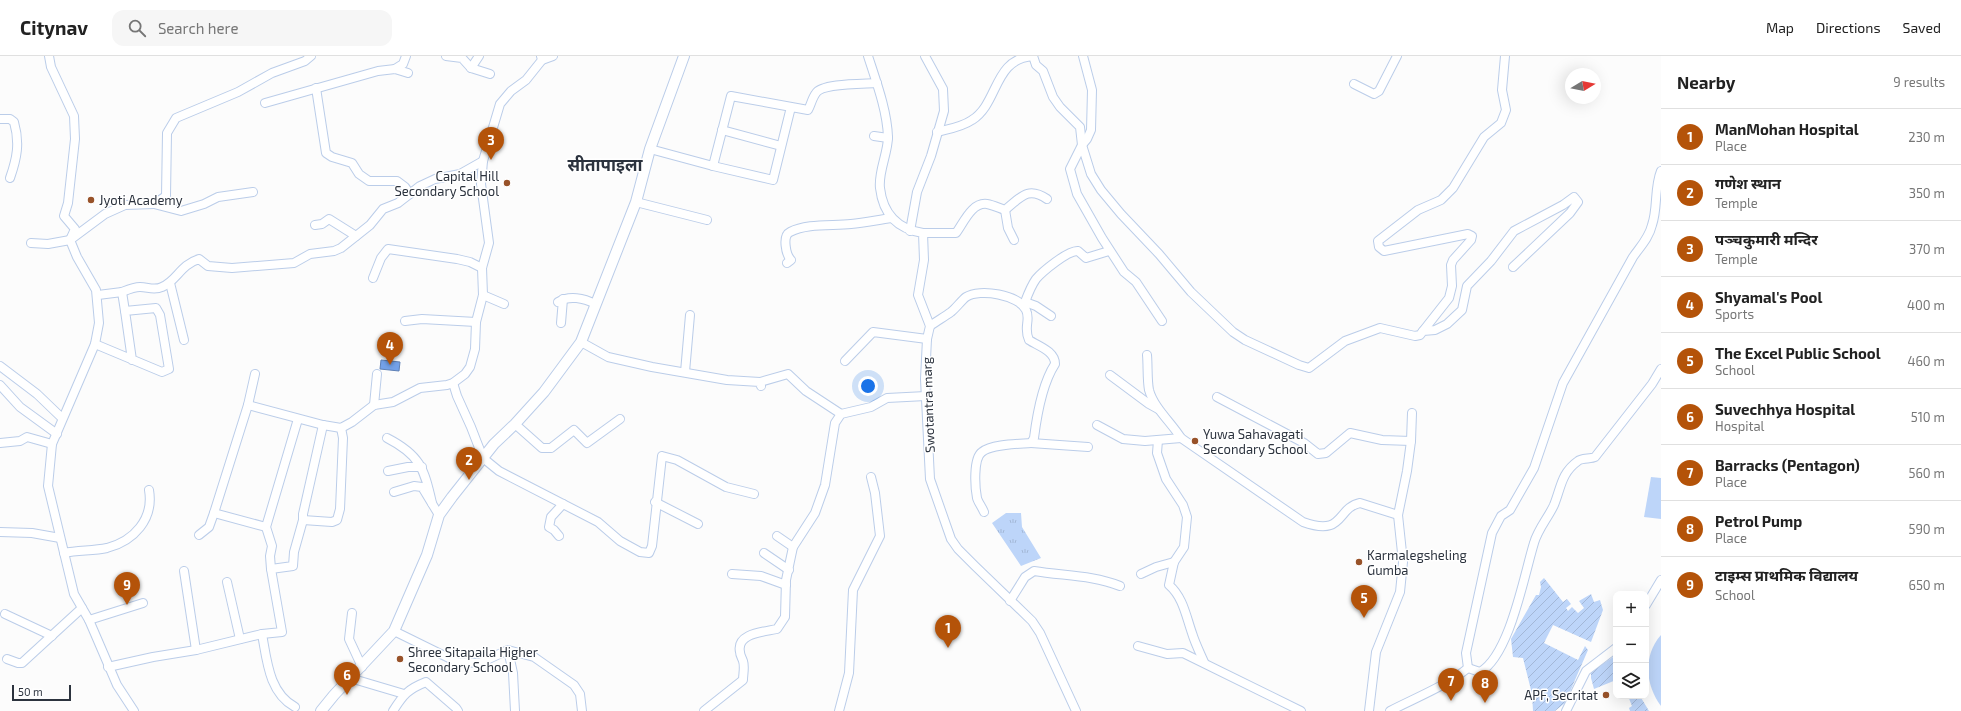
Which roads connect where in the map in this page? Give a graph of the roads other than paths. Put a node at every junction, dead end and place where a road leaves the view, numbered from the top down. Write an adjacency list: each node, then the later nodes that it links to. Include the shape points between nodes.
1 (49, 56): 45 (street, via 51,68 74,116 75,139 68,203 64,216 75,229)
2 (311, 56): 37 (street, via 305,61 272,73 238,92 176,118 167,133 166,196)
3 (406, 56): 14 (street, via 403,64)
4 (446, 56): 5 (street, via 462,58 471,68)
5 (479, 56)
6 (553, 56): 13 (street)
7 (684, 56): 28 (main road)
8 (868, 56): 16 (street)
9 (925, 56): 23 (street, via 943,89 944,111)
10 (1083, 56): 26 (street, via 1092,90 1091,130)
11 (1397, 56): 17 (street, via 1376,94)
12 (1505, 56): 68 (street, via 1502,90 1506,110 1501,123 1484,137 1453,188 1442,200 1418,210 1378,241 1380,249 1392,250 1468,234 1472,236 1472,240 1453,260 1449,298)
13 (542, 58): 29 (street, via 526,80 511,91 500,104)
14 (395, 69): 15 (street); 18 (street, via 378,71)
15 (408, 73)
16 (877, 83): 20 (street, via 824,88 816,92 808,110); 25 (street)
17 (1354, 84)
18 (316, 88): 19 (street); 34 (street, via 326,153 352,163 360,174 369,180 397,181 406,187)
19 (265, 103)
20 (791, 107): 22 (street, via 731,96); 27 (street)
21 (0, 119): 32 (street, via 10,119 16,129 17,158)
22 (722, 130): 27 (street); 30 (street)
23 (937, 132): 26 (street, via 973,120 984,108 1002,73 1024,57 1033,56 1036,65 1043,71 1053,97 1080,127); 42 (street, via 917,192)
24 (874, 136): 25 (street)
25 (888, 138): 39 (street, via 880,188)
26 (1082, 145): 48 (street, via 1070,169 1077,194); 68 (street, via 1091,174 1100,190 1191,292 1245,340 1309,368 1345,341 1380,328 1415,336)
27 (781, 146): 30 (street, via 773,180)
28 (650, 149): 30 (street); 36 (main road)
29 (483, 161): 34 (street, via 460,174 435,179); 51 (street, via 481,184 489,243)
30 (713, 166)
31 (1661, 171): 163 (street, via 1657,179 1652,225 1646,240 1633,257 1563,384 1534,468 1510,510 1501,516 1494,529 1466,652)
32 (10, 178)
33 (253, 192): 37 (street, via 218,197 181,211)
34 (410, 194): 44 (street, via 398,203 383,209 370,225)
35 (1047, 199): 38 (street, via 1037,192 1027,193)
36 (636, 202): 40 (street); 59 (main road)
37 (154, 204): 45 (street, via 125,205 105,214)
38 (1005, 210): 43 (street, via 980,204 975,206 956,233); 46 (street, via 1008,228)
39 (890, 218): 42 (street); 49 (street, via 811,227 789,233 786,244 791,260)
40 (707, 220)
41 (315, 225): 44 (street, via 322,224 329,218)
42 (910, 231): 43 (street)
43 (923, 233): 67 (street, via 924,260 918,295)
44 (356, 236): 53 (street, via 341,248 310,254 294,263 232,268 208,266 199,259 178,272)
45 (70, 240): 47 (street, via 48,244); 55 (street)
46 (1014, 240)
47 (31, 243)
48 (1109, 250): 57 (street, via 1086,258 1078,251 1072,252 1047,268 1036,279); 64 (street, via 1124,272 1136,282)
49 (787, 263)
50 (1513, 267): 68 (street, via 1570,213 1578,202 1574,196 1563,205 1514,231 1491,261 1467,286 1462,310 1447,324 1435,330)
51 (482, 268): 52 (street, via 458,259 388,249 381,258); 56 (street)
52 (373, 278)
53 (170, 284): 54 (street, via 160,289 135,287); 70 (street)
54 (122, 292): 55 (street); 60 (street)
55 (98, 295): 72 (street)
56 (483, 295): 58 (street); 65 (street)
57 (1024, 303): 62 (street, via 1036,306); 67 (street, via 1003,295 984,293 967,296 951,312); 87 (street, via 1029,340 1052,354 1055,361)
58 (504, 304)
59 (595, 304): 66 (street, via 586,299 560,301); 71 (main road)
60 (126, 311): 74 (street); 74 (street, via 156,308 160,315 169,369 162,372)
61 (690, 315): 78 (street)
62 (1051, 316)
63 (405, 321): 65 (street, via 422,319)
64 (1162, 321)
65 (476, 322): 83 (street, via 470,367)
66 (561, 323)
67 (930, 326): 69 (street, Swotantra marg)
68 (1423, 331)
69 (927, 339): 75 (street, via 873,332); 85 (street, Swotantra marg)
70 (184, 340)
71 (580, 342): 78 (street, via 608,357); 96 (main road, via 544,392)
72 (95, 344): 74 (street); 93 (street)
73 (1147, 355): 90 (street, via 1149,390)
74 (132, 360)
75 (845, 361)
76 (0, 366): 93 (street, via 37,394)
77 (1661, 369): 163 (street, via 1595,457 1579,460 1563,475 1554,506 1534,541 1507,635 1489,667 1480,672)
78 (685, 372): 92 (street, via 760,384 788,374 806,391)
79 (1057, 373): 87 (street)
80 (255, 374): 88 (street)
81 (377, 374): 89 (street)
82 (1110, 375): 90 (street)
83 (453, 383): 89 (street, via 420,388 393,402); 109 (street)
84 (0, 385): 100 (street, via 20,408)
85 (926, 396): 92 (street, via 887,398 871,407); 145 (street, Swotantra marg, via 930,479 941,506 946,528 958,549)
86 (1217, 397): 104 (street, via 1304,443 1318,454 1326,453 1350,433 1382,440)
87 (1042, 398): 105 (street)
88 (248, 405): 94 (street); 120 (street)
89 (374, 405): 99 (street)
90 (1158, 409): 102 (street)
91 (1412, 413): 104 (street)
92 (841, 414): 131 (street, via 835,423 825,485 815,513)
93 (62, 418): 100 (street)
94 (298, 419): 98 (street); 125 (street)
95 (620, 419): 96 (street, via 586,442 574,430 551,448 542,448)
96 (515, 424): 109 (main road)
97 (1097, 425): 103 (street, via 1124,439)
98 (323, 426): 99 (street); 123 (street)
99 (341, 428): 123 (street, via 343,438 340,509 337,520)
100 (57, 434): 107 (street)
101 (387, 438): 110 (street, via 406,447)
102 (1181, 438): 103 (street); 122 (street, via 1303,522 1312,525 1331,525 1339,522 1355,504 1360,503)
103 (1158, 440): 134 (street, via 1157,453 1166,479 1183,505 1187,517 1184,547)
104 (1411, 441): 122 (street)
105 (1031, 442): 108 (street); 119 (street, via 981,452 975,467 978,499)
106 (0, 443): 107 (street, via 27,437)
107 (52, 444): 130 (street, via 48,486)
108 (1088, 447)
109 (483, 458): 118 (street, via 499,471); 121 (main road)
110 (422, 467): 111 (street); 117 (street)
111 (388, 471)
112 (871, 477): 174 (street, via 876,493 880,536 854,590 849,673)
113 (149, 490): 132 (street, via 146,521 139,531 107,548)
114 (394, 492): 117 (street, via 422,486)
115 (754, 494): 116 (street, via 726,487 677,460 662,456)
116 (655, 502): 118 (street, via 652,546 649,553 640,552 620,541 598,522); 124 (street)
117 (432, 503): 121 (street)
118 (563, 504): 128 (street, via 551,517 549,527)
119 (984, 512)
120 (214, 513): 125 (street); 127 (street, via 209,527)
121 (439, 515): 151 (main road, via 427,555)
122 (1398, 515): 177 (street, via 1403,562 1400,592 1376,652)
123 (303, 520): 135 (street, via 293,566)
124 (698, 524)
125 (266, 527): 135 (street, via 272,546)
126 (0, 532): 130 (street, via 32,533)
127 (199, 536)
128 (559, 536)
129 (777, 536): 131 (street)
130 (60, 538): 132 (street)
131 (793, 547): 136 (street)
132 (64, 553): 147 (street, via 74,594)
133 (764, 553): 136 (street)
134 (1174, 562): 139 (street); 160 (street, via 1170,585 1187,615)
135 (271, 569): 152 (street, via 282,632)
136 (789, 570): 142 (street)
137 (184, 571): 156 (street)
138 (732, 574): 142 (street, via 761,576)
139 (1141, 574)
140 (1661, 580): 144 (street)
141 (227, 582): 154 (street)
142 (786, 585): 173 (street, via 785,617 778,629 747,636 742,640 739,645 744,663 743,680)
143 (1120, 586): 145 (street, via 1094,577 1072,577 1034,571 1025,577)
144 (1649, 600)
145 (1010, 601): 175 (street, Swotantra marg, via 1032,620 1040,633)
146 (143, 603): 150 (street)
147 (82, 608): 150 (street); 153 (street)
148 (352, 613): 161 (street, via 349,639)
149 (5, 614): 153 (street)
150 (89, 620): 162 (street)
151 (394, 631): 157 (street, via 457,662 480,663); 161 (main road)
152 (262, 634): 154 (street); 166 (street, via 270,677 288,703)
153 (52, 636): 159 (street, via 21,664)
154 (240, 639): 156 (street)
155 (1138, 646): 160 (street, via 1167,654 1183,653)
156 (196, 650): 162 (street)
157 (508, 650): 171 (street); 172 (street, via 534,657 574,685 580,694)
158 (1613, 650): 179 (street, via 1586,672)
159 (7, 659)
160 (1204, 662): 176 (street)
161 (362, 666): 164 (main road)
162 (108, 667): 167 (street)
163 (1468, 668): 178 (street, via 1454,680)
164 (350, 678): 165 (street); 168 (main road)
165 (404, 694): 169 (street); 170 (street, via 426,682)
166 (295, 707)
167 (134, 711)
168 (321, 711)
169 (393, 711)
170 (458, 711)
171 (516, 711)
172 (582, 711)
173 (704, 711)
174 (839, 711)
175 (1076, 711)
176 (1301, 711)
177 (1369, 711)
178 (1390, 711)
179 (1566, 711)

